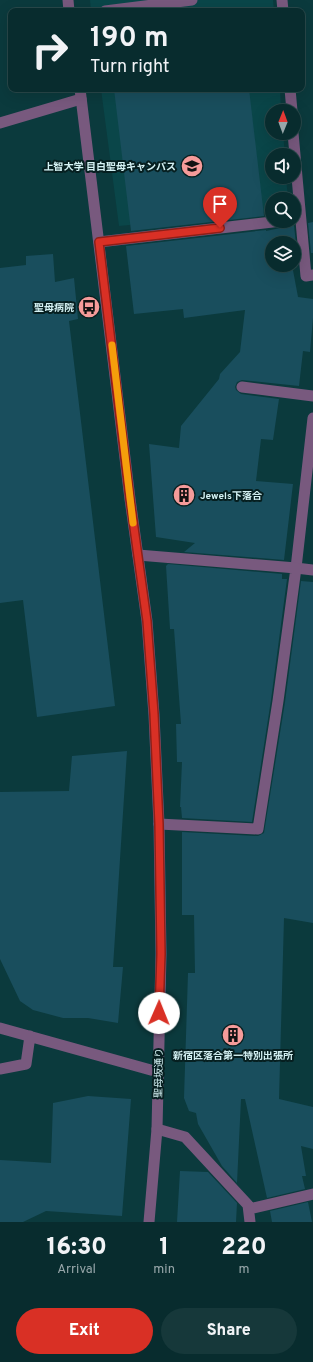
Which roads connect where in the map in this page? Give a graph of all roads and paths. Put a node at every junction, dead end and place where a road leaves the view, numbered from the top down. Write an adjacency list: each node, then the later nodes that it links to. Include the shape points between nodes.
1 (192, 0): 2 (street)
2 (129, 8)
3 (290, 92): 5 (street)
4 (81, 94): 6 (street); 11 (street, 聖母坂通り)
5 (291, 104)
6 (0, 122)
7 (294, 140): 8 (street)
8 (296, 192)
9 (265, 223): 11 (street)
10 (298, 228): 12 (street, via 306,276)
11 (99, 242): 16 (street, 聖母坂通り)
12 (313, 275)
13 (242, 387): 14 (street)
14 (313, 396)
15 (313, 418): 17 (street)
16 (138, 555): 17 (street); 19 (street, 聖母坂通り, via 147,621)
17 (296, 568): 18 (street); 19 (street, via 258,829)
18 (313, 570)
19 (159, 824): 23 (street, 聖母坂通り, via 161,954)
20 (0, 1028): 21 (street)
21 (30, 1036): 22 (street, via 26,1064); 23 (street)
22 (0, 1068)
23 (158, 1072): 24 (street, 聖母坂通り)
24 (157, 1129): 26 (street, via 185,1137); 27 (street, 聖母坂通り)
25 (313, 1194): 26 (street)
26 (249, 1209): 28 (street)
27 (149, 1222)
28 (250, 1222)

